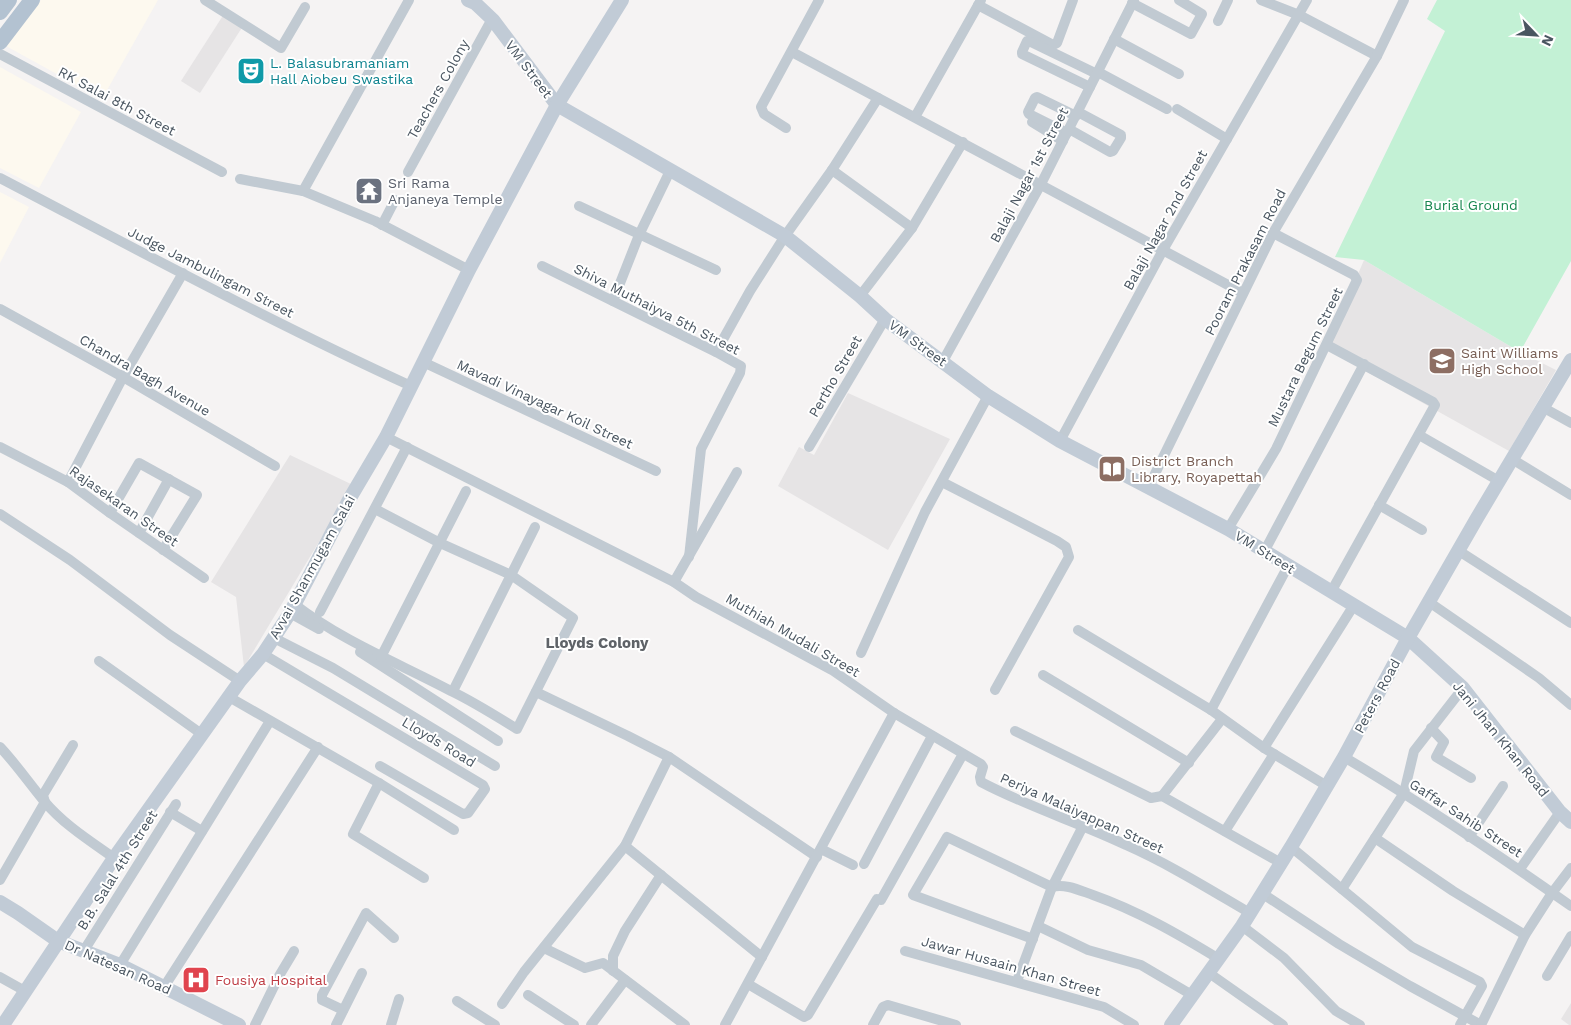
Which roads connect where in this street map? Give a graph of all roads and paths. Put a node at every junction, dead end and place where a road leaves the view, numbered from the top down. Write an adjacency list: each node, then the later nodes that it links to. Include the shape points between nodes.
1 (9, 0): 17 (main road)
2 (32, 0): 22 (main road)
3 (205, 0): 16 (street, via 281,48)
4 (409, 0): 46 (street)
5 (622, 0): 30 (street, Avvai Shanmugam Salai)
6 (819, 0): 23 (street)
7 (1073, 0): 14 (street, via 1057,43 1053,45)
8 (1179, 0): 15 (street, via 1202,14 1191,34)
9 (1228, 0): 20 (street)
10 (1307, 0): 18 (street, Balaji Nagar 2nd Street)
11 (1404, 0): 25 (street, Pooram Prakasam Road)
12 (474, 1): 19 (street, VM Street)
13 (1264, 1): 18 (street)
14 (979, 2): 32 (street)
15 (1133, 2): 21 (street, Balaji Nagar 1st Street)
16 (306, 7)
17 (0, 12)
18 (1299, 15): 25 (street); 37 (street, Balaji Nagar 2nd Street)
19 (492, 19): 30 (street, VM Street); 42 (street, Teachers Colony)
20 (1218, 21)
21 (1114, 39): 26 (street, Balaji Nagar 1st Street); 27 (street)
22 (0, 42)
23 (792, 52): 29 (street); 34 (street, via 761,107 764,114)
24 (0, 54): 41 (street, RK Salai 8th Street)
25 (1377, 56): 51 (street, Pooram Prakasam Road)
26 (1097, 73): 28 (street, Balaji Nagar 1st Street); 28 (street, via 1027,41 1022,54); 37 (street)
27 (1179, 74)
28 (1090, 87): 31 (street, Balaji Nagar 1st Street)
29 (878, 98): 32 (street); 40 (street)
30 (557, 105): 39 (street, VM Street); 56 (street, Avvai Shanmugam Salai)
31 (1078, 112): 35 (street); 36 (street, Balaji Nagar 1st Street); 36 (street, via 1037,97 1028,112); 36 (street, via 1121,135 1121,138 1110,152)
32 (915, 117): 38 (street)
33 (1026, 118): 36 (street)
34 (786, 128)
35 (1124, 129)
36 (1067, 134): 45 (street, Balaji Nagar 1st Street)
37 (1228, 139): 54 (street, Balaji Nagar 2nd Street)
38 (963, 142): 45 (street); 50 (street)
39 (670, 170): 52 (street); 53 (street, VM Street)
40 (832, 170): 50 (street); 53 (street)
41 (222, 172)
42 (408, 172)
43 (0, 178): 58 (street, Judge Jambulingam Street)
44 (240, 179): 46 (street)
45 (1041, 184): 54 (street); 67 (street, Balaji Nagar 1st Street)
46 (304, 191): 49 (street)
47 (395, 200): 49 (street)
48 (579, 206): 52 (street)
49 (382, 225): 56 (street)
50 (912, 228): 60 (street)
51 (1273, 233): 59 (street, Pooram Prakasam Road); 64 (street, Mustara Begum Street, via 1356,278)
52 (639, 235): 57 (street); 61 (street)
53 (785, 236): 60 (street, VM Street); 65 (street)
54 (1163, 250): 59 (street); 77 (street, Balaji Nagar 2nd Street)
55 (542, 266): 61 (street, Shiva Muthaiyva 5th Street)
56 (469, 270): 68 (street, Avvai Shanmugam Salai)
57 (716, 270)
58 (183, 273): 70 (street); 71 (street, Judge Jambulingam Street)
59 (1243, 293): 89 (street, Pooram Prakasam Road)
60 (860, 296): 63 (street, VM Street)
61 (613, 301): 65 (street, Shiva Muthaiyva 5th Street)
62 (0, 309): 70 (street, Chandra Bagh Avenue)
63 (885, 319): 67 (street, VM Street); 80 (street, Pertho Street)
64 (1327, 345): 69 (street); 97 (street, Mustara Begum Street, via 1276,449)
65 (716, 352): 104 (street, Shiva Muthaiyva 5th Street, via 741,366 701,449)
66 (1571, 360): 73 (street, Peters Road)
67 (943, 361): 72 (street, VM Street)
68 (423, 362): 71 (street, Avvai Shanmugam Salai); 83 (street, Mavadi Vinayagar Koil Street)
69 (1364, 364): 75 (street, via 1433,402 1434,408); 103 (street)
70 (123, 377): 82 (street, Chandra Bagh Avenue); 87 (street)
71 (411, 386): 76 (street, Avvai Shanmugam Salai)
72 (988, 396): 77 (street, VM Street); 88 (street)
73 (1544, 408): 74 (street); 81 (street, Peters Road)
74 (1571, 423)
75 (1419, 435): 86 (street); 92 (street)
76 (386, 438): 79 (street, Muthiah Mudali Street); 112 (street, Avvai Shanmugam Salai, via 350,498)
77 (1060, 441): 89 (street, VM Street)
78 (0, 446): 87 (street, Rajasekaran Street)
79 (407, 447): 93 (street); 108 (street, Muthiah Mudali Street)
80 (809, 447)
81 (1512, 459): 86 (street, Peters Road); 91 (street)
82 (275, 466)
83 (656, 470)
84 (737, 472): 104 (street)
85 (169, 479): 94 (street, via 139,463); 99 (street); 101 (street, via 197,495)
86 (1499, 481): 102 (street, Peters Road)
87 (68, 482): 94 (street, Rajasekaran Street)
88 (942, 482): 118 (street); 125 (street, via 1057,541 1066,547 1069,557)
89 (1149, 486): 97 (street, VM Street)
90 (466, 491): 100 (street)
91 (1571, 495)
92 (1379, 505): 98 (street); 109 (street)
93 (375, 509): 100 (street); 113 (street)
94 (110, 513): 99 (street, Rajasekaran Street)
95 (0, 514): 123 (street)
96 (534, 527): 106 (street)
97 (1228, 529): 103 (street, VM Street)
98 (1422, 530)
99 (139, 533): 101 (street, Rajasekaran Street)
100 (440, 542): 106 (street); 120 (street)
101 (163, 550): 107 (street, Rajasekaran Street)
102 (1459, 551): 110 (street, Peters Road); 114 (street)
103 (1264, 552): 105 (street, VM Street)
104 (689, 557): 108 (street)
105 (1288, 566): 109 (street, VM Street); 130 (street)
106 (510, 575): 126 (street); 127 (street, via 572,618)
107 (204, 578)
108 (674, 582): 131 (street, Muthiah Mudali Street, via 832,670)
109 (1331, 592): 111 (street, VM Street)
110 (1429, 602): 117 (street, Peters Road); 129 (street, via 1539,678)
111 (1354, 605): 117 (street, VM Street); 142 (street)
112 (292, 609): 116 (street, Avvai Shanmugam Salai); 120 (street); 138 (street)
113 (320, 612)
114 (1571, 623)
115 (1078, 630): 130 (street)
116 (274, 638): 119 (street, Avvai Shanmugam Salai); 149 (street, via 333,668)
117 (1408, 638): 124 (street, Jani Jhan Khan Road); 146 (street, Peters Road)
118 (860, 652)
119 (263, 654): 123 (street, Avvai Shanmugam Salai); 148 (street, Lloyds Road, via 485,789 468,813 463,814)
120 (381, 657): 126 (street)
121 (99, 661): 136 (street)
122 (1042, 675): 147 (street)
123 (240, 682): 128 (street, Avvai Shanmugam Salai)
124 (1463, 688): 134 (street); 158 (street, Jani Jhan Khan Road)
125 (995, 690)
126 (453, 691): 127 (street, via 517,729)
127 (536, 692): 145 (street)
128 (229, 697): 133 (street); 136 (street, Avvai Shanmugam Salai)
129 (1571, 705)
130 (1211, 710): 132 (street)
131 (894, 713): 137 (street, Muthiah Mudali Street); 168 (street)
132 (1222, 719): 142 (street); 147 (street)
133 (270, 721): 141 (street); 162 (street)
134 (1431, 728): 150 (street, via 1444,742 1436,757); 155 (street, via 1414,751)
135 (1015, 731): 156 (street, via 1151,798)
136 (203, 735): 169 (street, Avvai Shanmugam Salai)
137 (932, 736): 143 (street, Muthiah Mudali Street); 171 (street)
138 (498, 741)
139 (73, 745): 157 (street, via 43,795)
140 (0, 747): 157 (street)
141 (318, 747): 151 (street); 207 (street)
142 (1264, 748): 144 (street)
143 (963, 754): 152 (street, Muthiah Mudali Street, via 982,765); 206 (street, via 881,900 877,899 811,1012 804,1016)
144 (1274, 754): 153 (street); 163 (street)
145 (669, 757): 166 (street); 168 (street)
146 (1344, 757): 153 (street, Peters Road); 155 (street, Gaffar Sahib Street)
147 (1189, 763): 156 (street)
148 (380, 766)
149 (495, 766)
150 (1471, 778)
151 (379, 782): 161 (street); 176 (street, via 353,834)
152 (981, 782): 160 (street, Periya Malaiyappan Street)
153 (1327, 786): 167 (street, Peters Road)
154 (1502, 786): 164 (street)
155 (1404, 793): 164 (street, Gaffar Sahib Street); 165 (street)
156 (1162, 796): 163 (street)
157 (45, 802): 169 (street, via 69,825); 177 (street)
158 (1560, 812): 159 (street, Jani Jhan Khan Road); 174 (street)
159 (1571, 822)
160 (1083, 826): 178 (street); 184 (street, Periya Malaiyappan Street, via 1188,876)
161 (454, 830)
162 (202, 831): 195 (street, B.B. Salal 4th Street, via 173,808); 198 (street)
163 (1225, 831): 170 (street)
164 (1469, 837): 174 (street, Gaffar Sahib Street)
165 (1375, 838): 179 (street); 187 (street)
166 (625, 846): 175 (street); 192 (street)
167 (1291, 847): 170 (street, Peters Road); 179 (street)
168 (819, 853): 172 (street); 196 (street)
169 (114, 858): 191 (street, Avvai Shanmugam Salai)
170 (1281, 863): 181 (street, Peters Road)
171 (864, 864)
172 (853, 865)
173 (1571, 868): 180 (street)
174 (1520, 870): 180 (street, Gaffar Sahib Street)
175 (661, 875): 196 (street); 199 (street, via 625,931 613,956)
176 (424, 878)
177 (0, 880)
178 (1052, 887): 185 (street); 190 (street, via 947,837 914,895); 197 (street, via 1076,889 1126,907 1179,934)
179 (1342, 888): 215 (street, via 1412,947 1480,982 1482,986)
180 (1552, 893): 183 (street, Gaffar Sahib Street); 187 (street)
181 (1262, 894): 184 (street, Peters Road); 215 (street, via 1339,944)
182 (0, 902): 191 (street, Dr Natesan Road)
183 (1571, 906)
184 (1250, 913): 186 (street, Peters Road)
185 (1038, 926): 190 (street); 209 (street, via 1088,950 1141,965)
186 (1242, 926): 197 (street, Peters Road); 231 (street, via 1284,958 1336,1011)
187 (1525, 935): 233 (street)
188 (1571, 936): 202 (street)
189 (394, 938): 214 (street, via 366,914 322,995 322,1000)
190 (1033, 939): 205 (street)
191 (58, 941): 195 (street, Dr Natesan Road); 208 (street, Avvai Shanmugam Salai)
192 (544, 948): 199 (street, via 586,968 603,963); 213 (street)
193 (294, 951): 218 (street)
194 (905, 951): 205 (street, Jawar Husaain Khan Street)
195 (83, 952): 198 (street, Dr Natesan Road)
196 (762, 957): 206 (street)
197 (1218, 959): 200 (street, Peters Road)
198 (120, 965): 207 (street, Dr Natesan Road)
199 (613, 971): 204 (street)
200 (1209, 972): 209 (street, Peters Road); 230 (street)
201 (362, 973): 214 (street)
202 (1547, 976)
203 (0, 977): 208 (street)
204 (625, 980): 223 (street); 224 (street)
205 (1017, 981): 228 (street, Jawar Husaain Khan Street, via 1104,1007)
206 (748, 984): 225 (street)
207 (164, 987): 217 (street, Dr Natesan Road)
208 (25, 991): 216 (street, Avvai Shanmugam Salai)
209 (1192, 994): 229 (street, Peters Road)
210 (528, 996): 222 (street)
211 (399, 999): 220 (street)
212 (457, 1001): 221 (street)
213 (502, 1004)
214 (343, 1010): 219 (street)
215 (1465, 1016): 232 (street); 233 (street)
216 (3, 1025)
217 (239, 1025)
218 (255, 1025)
219 (336, 1025)
220 (391, 1025)
221 (495, 1025)
222 (574, 1025)
223 (591, 1025)
224 (685, 1025)
225 (725, 1025)
226 (873, 1025): 227 (street, via 883,1007 888,1005)
227 (956, 1025)
228 (1134, 1025)
229 (1171, 1025)
230 (1284, 1025)
231 (1360, 1025)
232 (1460, 1025)
233 (1481, 1025)

